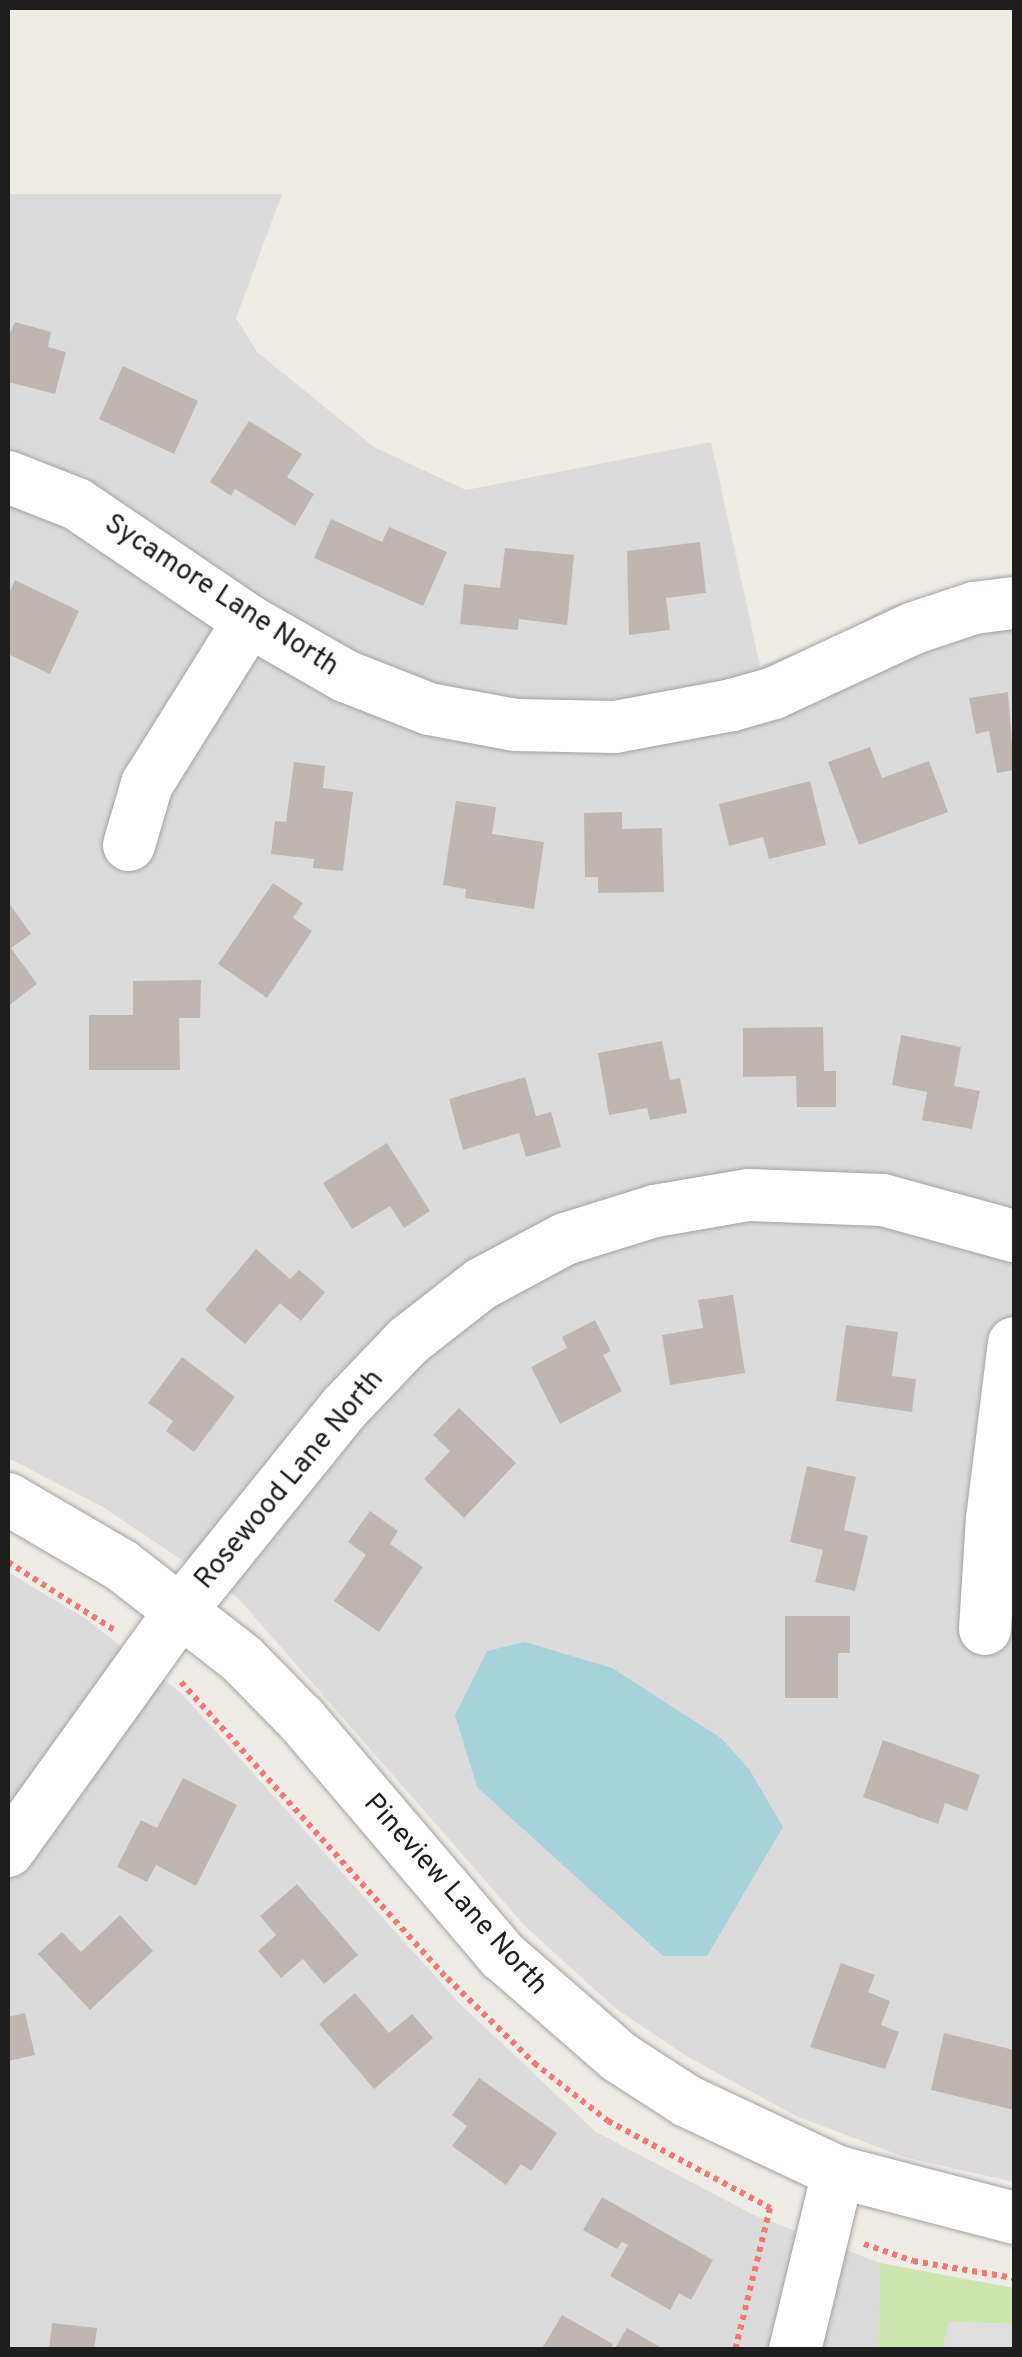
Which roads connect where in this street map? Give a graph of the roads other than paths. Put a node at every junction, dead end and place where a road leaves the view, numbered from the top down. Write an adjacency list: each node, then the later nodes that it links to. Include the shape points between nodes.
1 (8, 476): 3 (street, Sycamore Lane North, via 77,504)
2 (1014, 603): 3 (street, Sycamore Lane North, via 914,628 774,693 614,726 515,725 428,709 345,676)
3 (249, 621): 4 (street, via 147,784)
4 (130, 846)
5 (1014, 1236): 8 (street, Rosewood Lane North, via 882,1200 816,1194 749,1195 655,1211 565,1239 482,1284 408,1341 344,1408)
6 (1014, 1343): 9 (street)
7 (8, 1500): 8 (street, Pineview Lane North, via 121,1565)
8 (182, 1610): 10 (street, Rosewood Lane North); 11 (street, Pineview Lane North, via 301,1719 490,1942 560,2008 687,2101)
9 (985, 1629)
10 (8, 1852)
11 (838, 2172): 12 (street, Pineview Lane North); 13 (street)
12 (1014, 2218)
13 (795, 2350)

